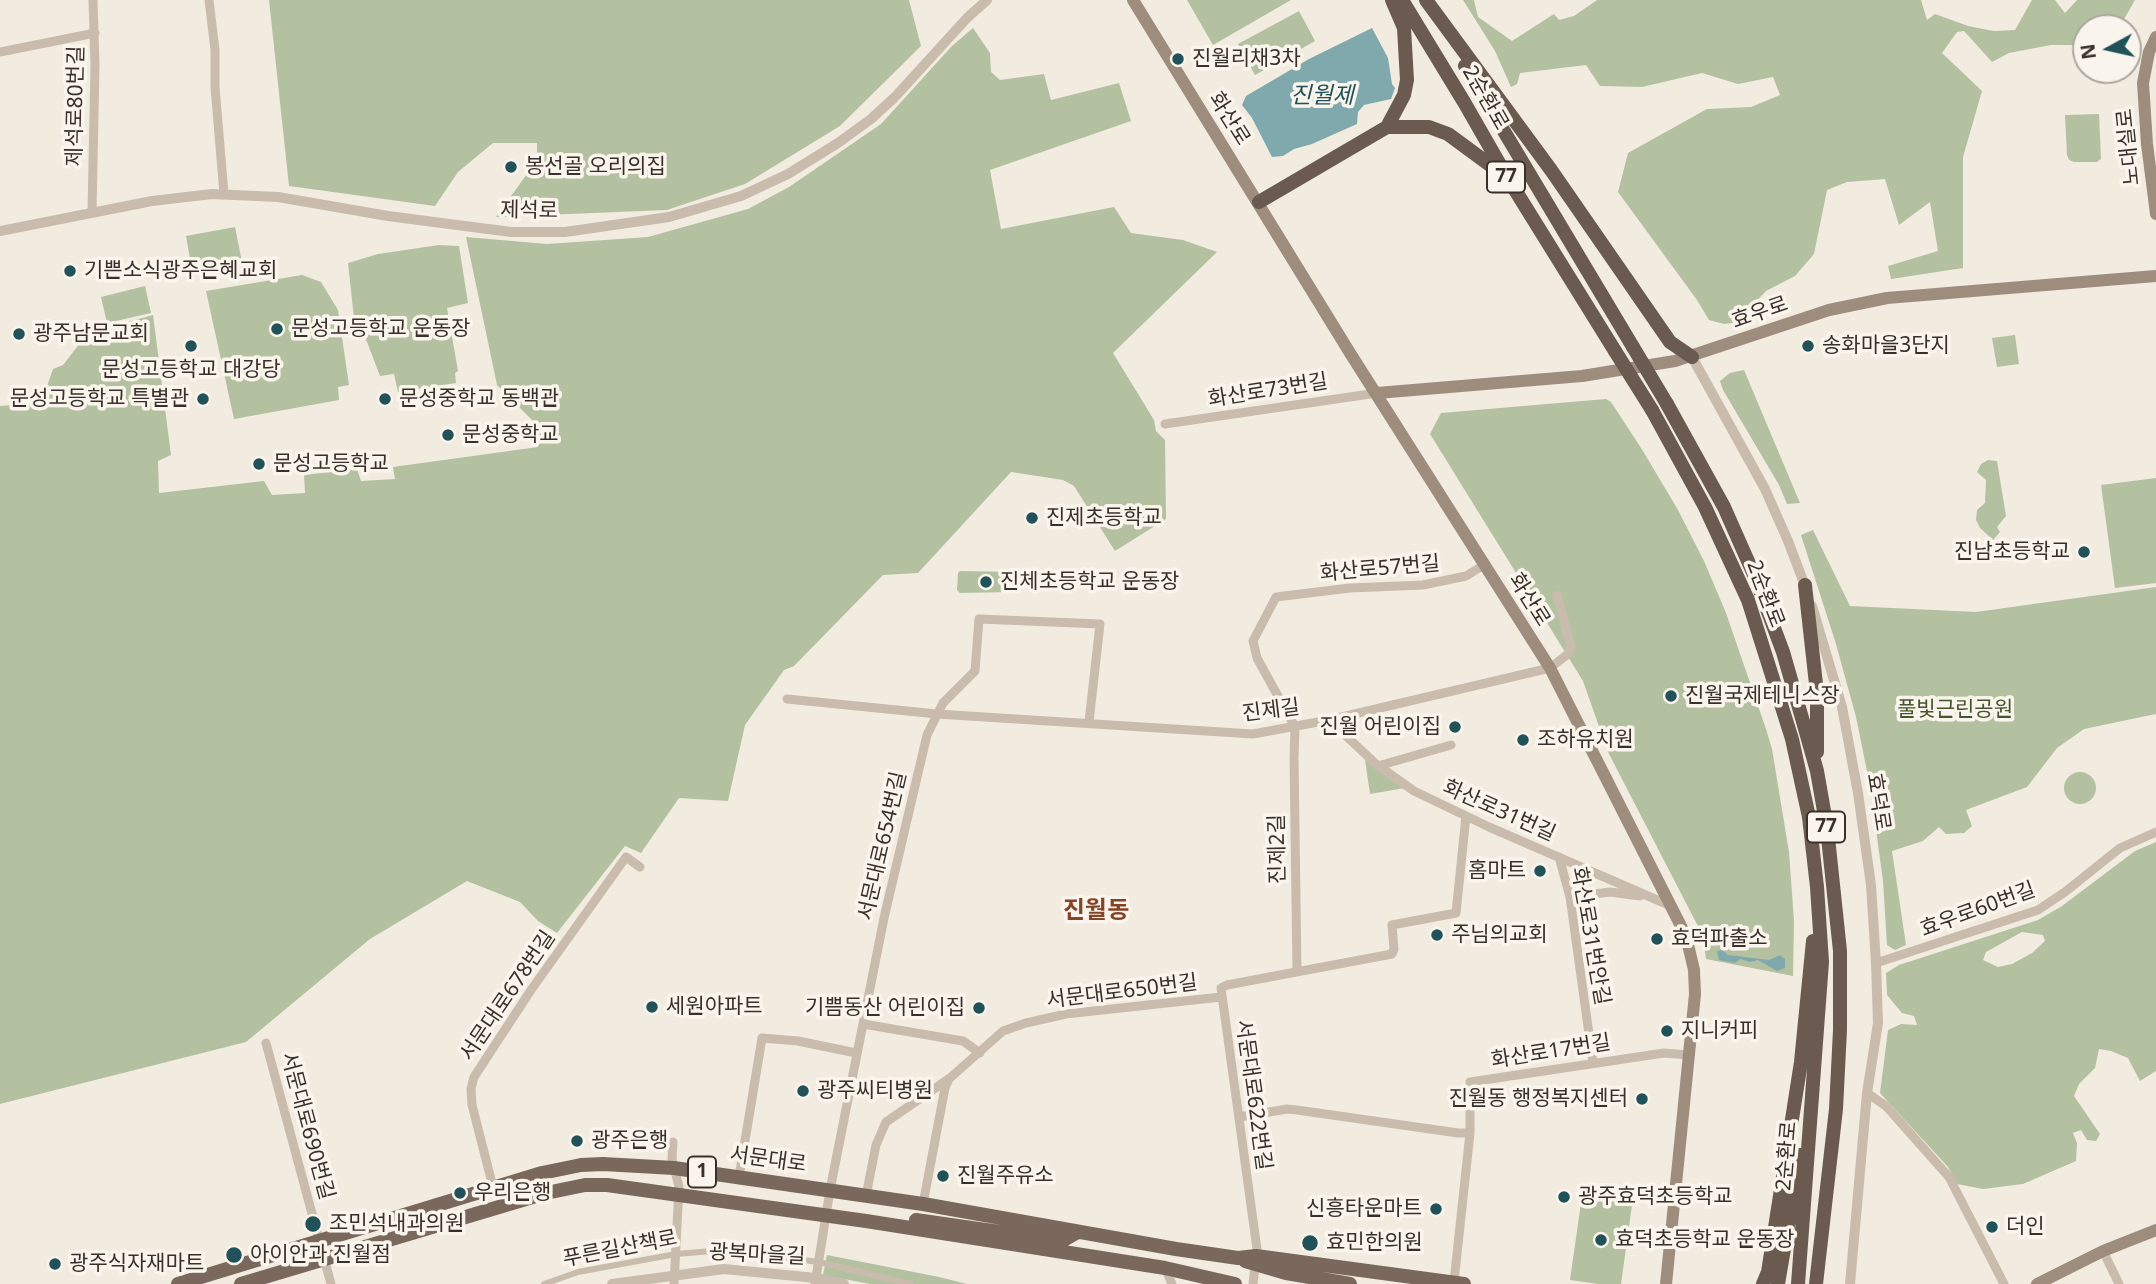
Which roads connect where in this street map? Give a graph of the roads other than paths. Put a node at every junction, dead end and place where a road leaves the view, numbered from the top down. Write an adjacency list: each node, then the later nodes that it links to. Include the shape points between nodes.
1 (93, 0): 8 (street, 제석로80번길)
2 (209, 0): 13 (street)
3 (987, 0): 13 (street, 제석로, via 871,119 788,174 694,212 610,227 538,233 483,229 278,197)
4 (1133, 0): 14 (main road, 화산로)
5 (1392, 0): 11 (highway, via 1404,28 1407,80)
6 (1402, 0): 12 (highway, 2순환로 / 77)
7 (1426, 0): 19 (highway, via 1670,342); 33 (highway, 2순환로 / 77, bridge, via 1724,507 1783,652)
8 (95, 33): 10 (street); 15 (street, 제석로80번길)
9 (2156, 37): 16 (main road, 노대실로, via 2143,83)
10 (0, 52)
11 (1389, 124): 12 (highway, via 1429,127 1448,134); 14 (highway)
12 (1507, 177): 38 (highway, 2순환로 / 77, bridge, via 1651,410 1748,600 1792,739)
13 (223, 194): 15 (street, 제석로)
14 (1259, 202): 20 (main road, 화산로)
15 (92, 212): 17 (street, 제석로)
16 (2156, 214)
17 (0, 231)
18 (2156, 276): 19 (main road, 효우로, via 1921,293 1862,302)
19 (1692, 357): 20 (main road, 효우로, via 1583,376); 23 (street, 효덕로, via 1765,489)
20 (1377, 393): 21 (street, 화산로73번길); 22 (main road, 화산로)
21 (1165, 424)
22 (1484, 565): 25 (main road, 화산로); 30 (street, 화산로57번길, via 1466,576 1423,586 1276,597 1253,641 1254,650)
23 (1804, 585): 33 (highway, via 1816,693); 42 (street, 효덕로, via 1847,732 1871,885)
24 (1557, 595): 25 (street, via 1571,648)
25 (1550, 667): 28 (street, 진제길); 41 (main road, 화산로)
26 (788, 699): 27 (street, 진제길)
27 (937, 714): 29 (street, 진제길); 29 (street, 서문대로654번길, via 975,671 979,619 1100,624); 45 (street, 서문대로654번길, via 924,747)
28 (1329, 720): 30 (street, 진제길); 32 (street, 화산로31번길)
29 (1089, 722): 30 (street, 진제길, via 1244,734)
30 (1296, 727): 43 (street, 진제2길)
31 (1451, 745): 32 (street)
32 (1378, 766): 34 (street, 화산로31번길, via 1414,792)
33 (1817, 771): 78 (highway, 2순환로 / 77, via 1840,951 1836,1109)
34 (1465, 816): 36 (street, 화산로31번길); 43 (street, via 1456,913 1392,925 1392,954)
35 (2156, 832): 42 (street, 효우로60번길, via 2120,848 2038,910)
36 (1559, 857): 39 (street, 화산로31번안길); 40 (street, 화산로31번길)
37 (640, 867): 59 (street, 서문대로678번길, via 626,857 474,1077 471,1105)
38 (1817, 887): 51 (highway, 2순환로 / 77, via 1822,962); 76 (highway, via 1801,1062)
39 (1570, 897): 40 (street, via 1610,892); 50 (street, 화산로31번안길)
40 (1653, 898): 41 (street, 화산로31번길)
41 (1671, 906): 49 (main road, 화산로, via 1686,936 1694,970)
42 (1876, 963): 53 (street, 효덕로, via 1878,1023)
43 (1297, 972): 44 (street, 서문대로622번길, via 1227,985 1221,988)
44 (1221, 998): 48 (street, 서문대로650번길, via 1066,1014 1003,1031); 54 (street, 서문대로622번길)
45 (863, 1024): 47 (street, 서문대로654번길); 48 (street, via 963,1041)
46 (266, 1042): 68 (street, 서문대로690번길)
47 (856, 1053): 58 (street, via 762,1038); 60 (street, 서문대로654번길)
48 (980, 1053): 52 (street, 서문대로650번길)
49 (1689, 1055): 50 (street, 화산로17번길, via 1664,1053); 91 (main road, 화산로)
50 (1593, 1063): 55 (street, 화산로17번길, via 1470,1082)
51 (1815, 1070): 92 (highway); 93 (highway, 2순환로 / 77)
52 (950, 1078): 62 (street, 서문대로650번길, via 882,1128); 63 (street)
53 (1867, 1093): 94 (street, 효덕로); 95 (street, via 1886,1106 1949,1177)
54 (1239, 1117): 55 (street, via 1297,1110); 72 (street, 서문대로622번길)
55 (1470, 1133): 79 (street, 화산로17번길)
56 (673, 1142): 57 (street)
57 (674, 1168): 58 (main road, 서문대로 / 1); 59 (main road, 서문대로 / 1, via 581,1165); 61 (street)
58 (738, 1177): 60 (main road, 서문대로 / 1)
59 (493, 1187): 68 (main road, 서문대로 / 1)
60 (830, 1190): 62 (main road, 서문대로 / 1); 64 (street, 서문대로654번길)
61 (678, 1194): 64 (main road, 1); 70 (street); 71 (main road, 1, via 585,1185)
62 (866, 1196): 63 (main road, 서문대로 / 1)
63 (923, 1204): 67 (main road, 서문대로 / 1)
64 (826, 1216): 65 (main road, 1); 73 (street, 서문대로654번길)
65 (887, 1225): 67 (main road, via 871,1220 871,1215 1062,1241); 74 (main road, 1)
66 (2156, 1230): 69 (main road)
67 (1076, 1233): 72 (main road, 서문대로 / 1)
68 (320, 1241): 71 (street, 서문대로690번길); 80 (main road, 서문대로 / 1)
69 (2103, 1251): 96 (main road); 97 (street)
70 (676, 1254): 73 (street, 푸른길산책로, via 725,1250); 75 (street); 83 (street, 푸른길산책로, via 578,1272)
71 (324, 1259): 81 (main road, 1); 82 (street, 서문대로690번길)
72 (1255, 1260): 79 (main road, 서문대로); 89 (street, 서문대로622번길); 90 (main road, 서문대로, via 1310,1278)
73 (819, 1262): 77 (street, 서문대로654번길); 86 (street, 푸른길산책로)
74 (1165, 1268): 87 (street); 88 (main road, 1)
75 (674, 1280): 77 (street, 광복마을길, via 724,1269); 84 (street, 광복마을길)
76 (1766, 1280)
77 (816, 1281): 85 (street, 광복마을길)
78 (1816, 1282)
79 (1459, 1283)
80 (178, 1284)
81 (241, 1284)
82 (331, 1284)
83 (544, 1284)
84 (612, 1284)
85 (844, 1284)
86 (911, 1284)
87 (1172, 1284)
88 (1236, 1284)
89 (1253, 1284)
90 (1350, 1284)
91 (1666, 1284)
92 (1778, 1284)
93 (1798, 1284)
94 (1850, 1284)
95 (2004, 1284)
96 (2037, 1284)
97 (2119, 1284)

